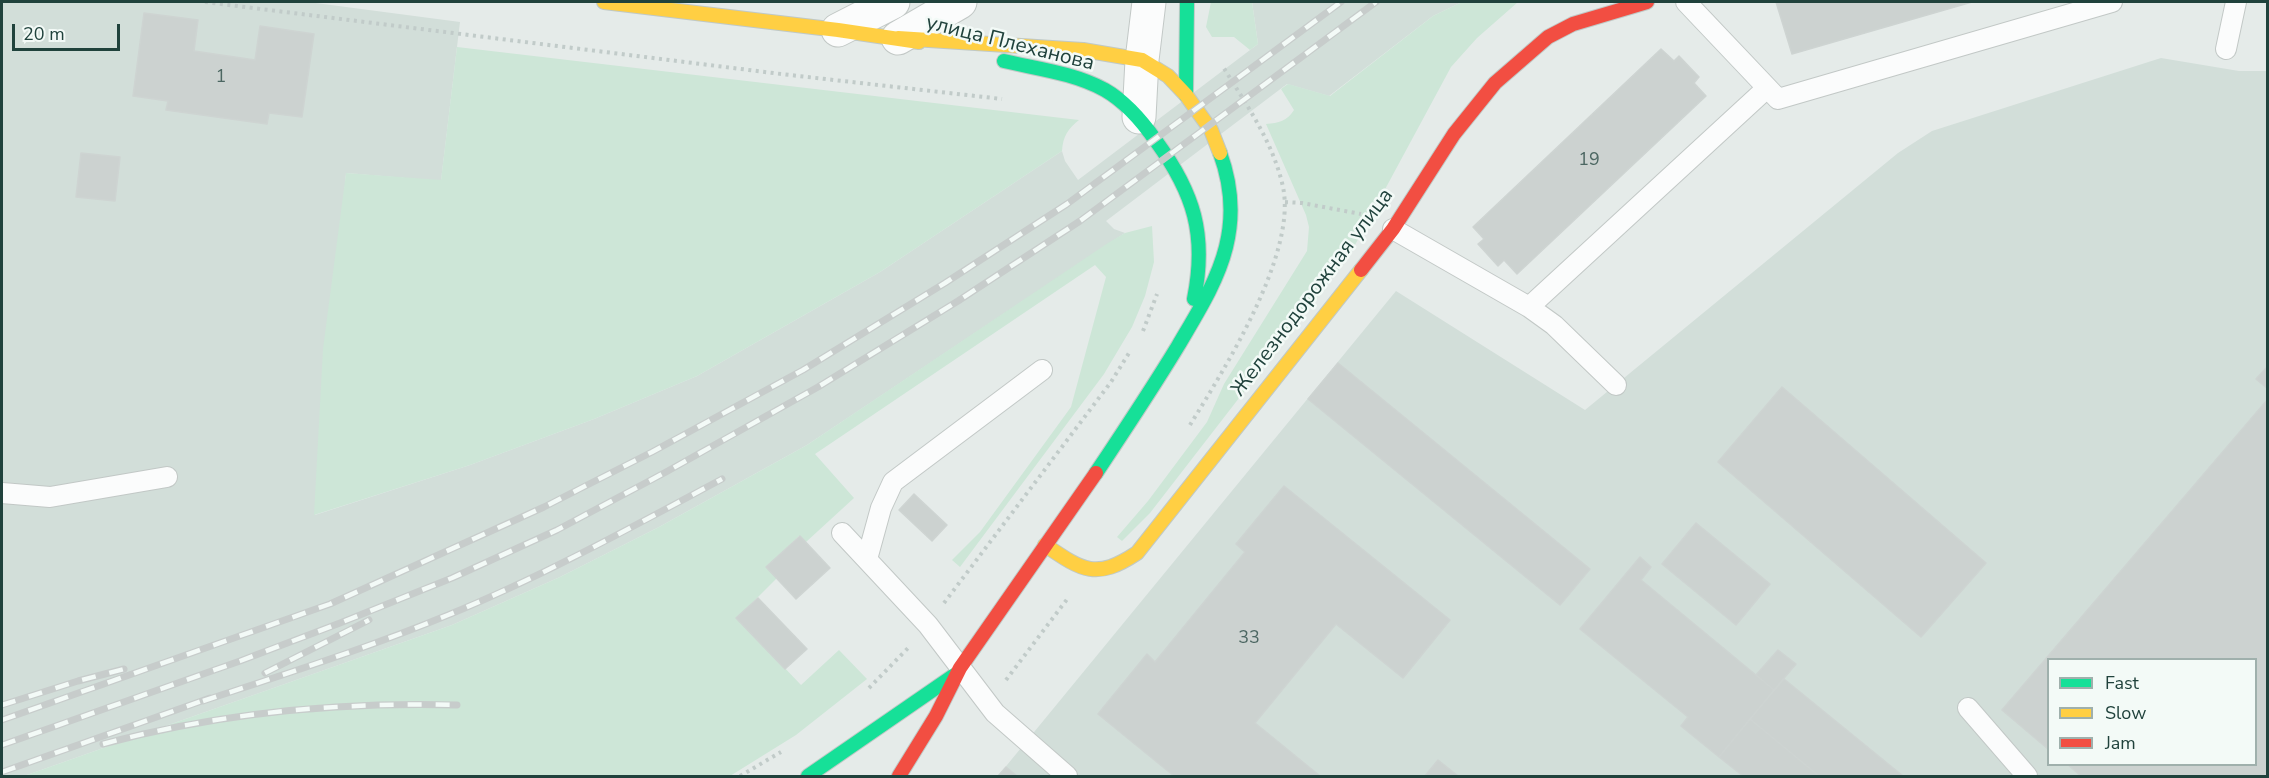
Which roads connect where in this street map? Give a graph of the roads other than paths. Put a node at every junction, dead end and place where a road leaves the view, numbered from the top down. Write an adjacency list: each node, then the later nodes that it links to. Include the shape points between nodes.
1 (604, 2): 11 (main road, улица Плеханова)
2 (894, 2): 11 (street)
3 (960, 2): 13 (street)
4 (1149, 2): 15 (street)
5 (1187, 2): 17 (main road)
6 (1589, 2): 12 (lane)
7 (1647, 2): 12 (main road, Железнодорожная улица, via 1573,24)
8 (1686, 2): 16 (lane)
9 (2112, 2): 16 (lane, via 1778,99)
10 (2236, 2): 14 (lane)
11 (838, 30): 13 (main road, улица Плеханова)
12 (1548, 37): 19 (main road, Железнодорожная улица, via 1495,83 1454,134)
13 (898, 38): 15 (main road, улица Плеханова, via 1083,50); 18 (main road, улица Плеханова, via 1076,78 1104,89)
14 (2226, 49)
15 (1142, 60): 17 (main road, via 1168,76); 18 (street)
16 (1767, 88): 20 (lane)
17 (1186, 95): 21 (main road, via 1211,130 1221,153 1227,174 1230,219 1217,273)
18 (1139, 117): 21 (main road, via 1177,171 1195,216 1197,289)
19 (1393, 229): 20 (lane); 27 (main road, Железнодорожная улица, via 1137,553 1121,565 1090,570 1074,565)
20 (1529, 306): 23 (lane)
21 (1179, 344): 27 (main road, via 1139,410)
22 (1042, 370): 28 (lane, via 893,482 881,508)
23 (1616, 385)
24 (167, 477): 25 (lane, via 50,496)
25 (2, 493)
26 (842, 533): 28 (lane)
27 (1045, 545): 29 (main road)
28 (867, 559): 29 (lane, via 928,625)
29 (959, 671): 31 (main road); 32 (main road); 33 (lane, via 995,713)
30 (1968, 708): 34 (lane)
31 (808, 777)
32 (898, 777)
33 (1067, 777)
34 (2027, 777)

